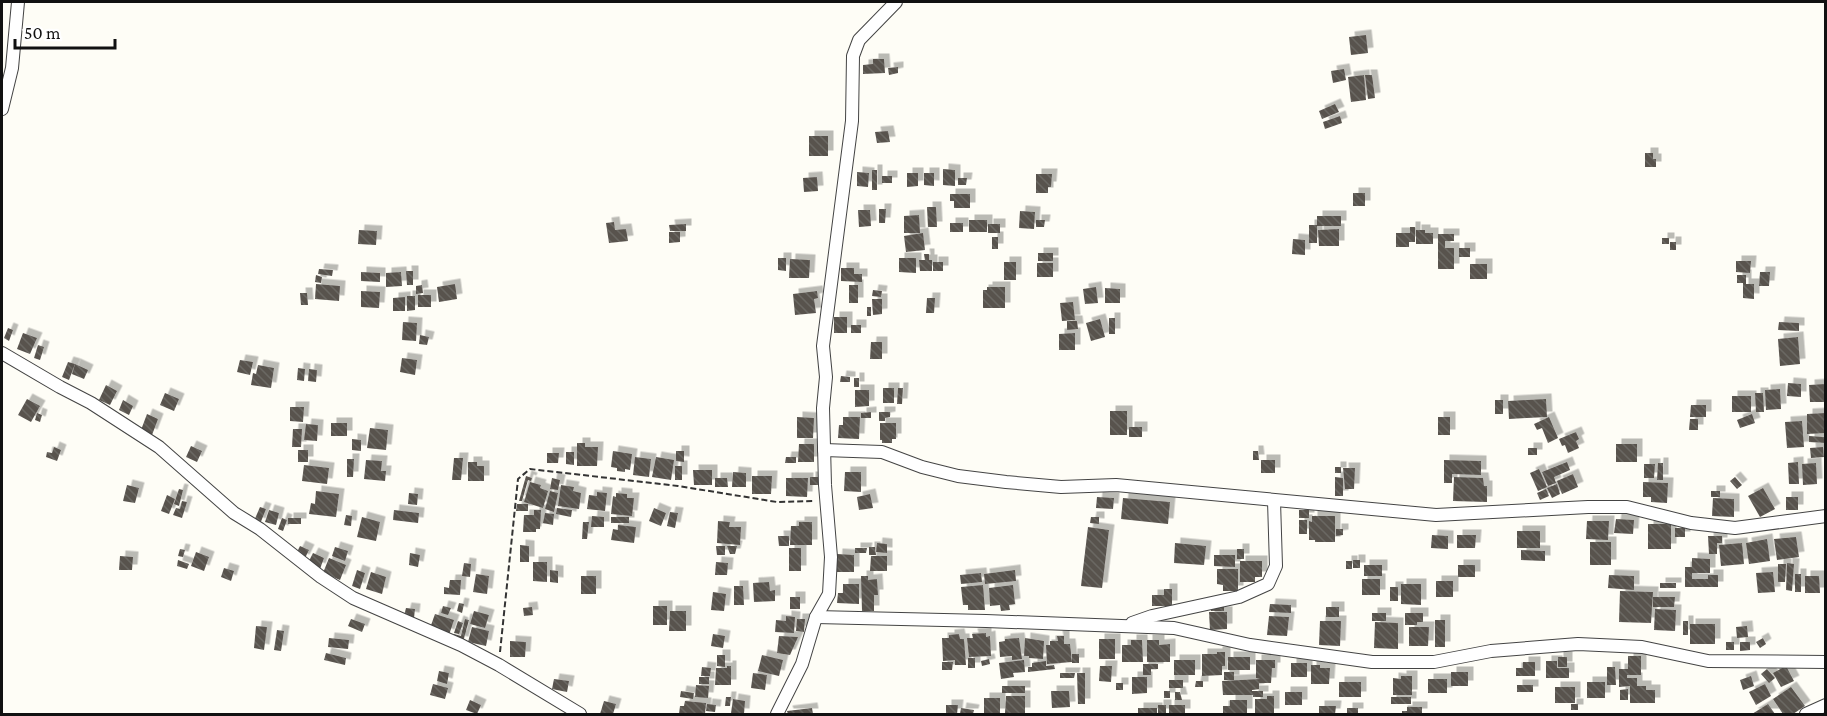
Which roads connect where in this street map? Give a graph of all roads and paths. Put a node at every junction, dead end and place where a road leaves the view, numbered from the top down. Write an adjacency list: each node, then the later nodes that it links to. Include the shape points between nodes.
1 (18, 2): 3 (street, via 12,68)
2 (896, 2): 5 (street, via 859,40 853,56 852,121 822,346 826,377)
3 (2, 109)
4 (2, 353): 12 (street, via 159,447 234,513 353,598)
5 (824, 450): 6 (street); 7 (street, via 882,452 958,476 1006,482 1061,487 1116,485)
6 (825, 484): 9 (street, via 831,557 829,594); 12 (path, via 814,501 777,502 531,469 518,479)
7 (1274, 501): 8 (street, via 1436,515 1627,507 1691,523 1735,528); 10 (street, via 1275,566 1268,584 1239,597 1152,616)
8 (1826, 516)
9 (816, 617): 10 (street); 15 (street, via 802,664)
10 (1126, 626): 11 (street, via 1174,628 1250,645 1372,662 1434,662 1491,651 1578,644 1642,647 1708,662)
11 (1826, 662)
12 (499, 665): 14 (street)
13 (1826, 705): 16 (street)
14 (580, 714)
15 (777, 714)
16 (1806, 714)

